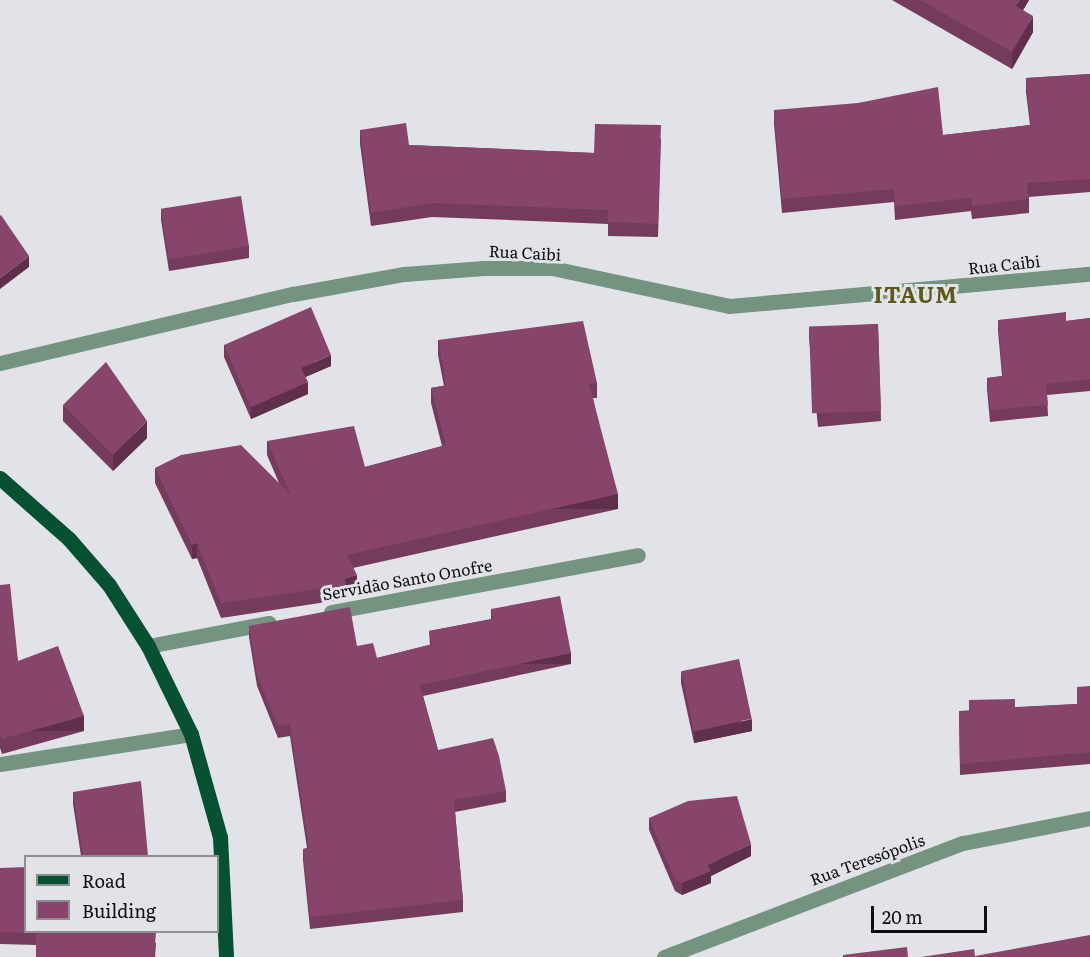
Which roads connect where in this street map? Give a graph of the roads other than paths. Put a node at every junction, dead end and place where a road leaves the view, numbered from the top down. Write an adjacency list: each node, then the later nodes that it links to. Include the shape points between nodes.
1 (1090, 274): 2 (street, Rua Caibi, via 729,306 552,268 473,268 293,294)
2 (0, 363)
3 (0, 478): 7 (main road, via 69,539 109,585)
4 (638, 555): 5 (street, Servidão Santo Onofre)
5 (311, 615)
6 (288, 620): 7 (street)
7 (148, 646): 8 (main road)
8 (191, 734): 9 (street); 11 (main road, via 220,837)
9 (0, 764)
10 (1090, 818): 12 (street, Rua Teresópolis, via 963,843)
11 (226, 957)
12 (664, 957)

